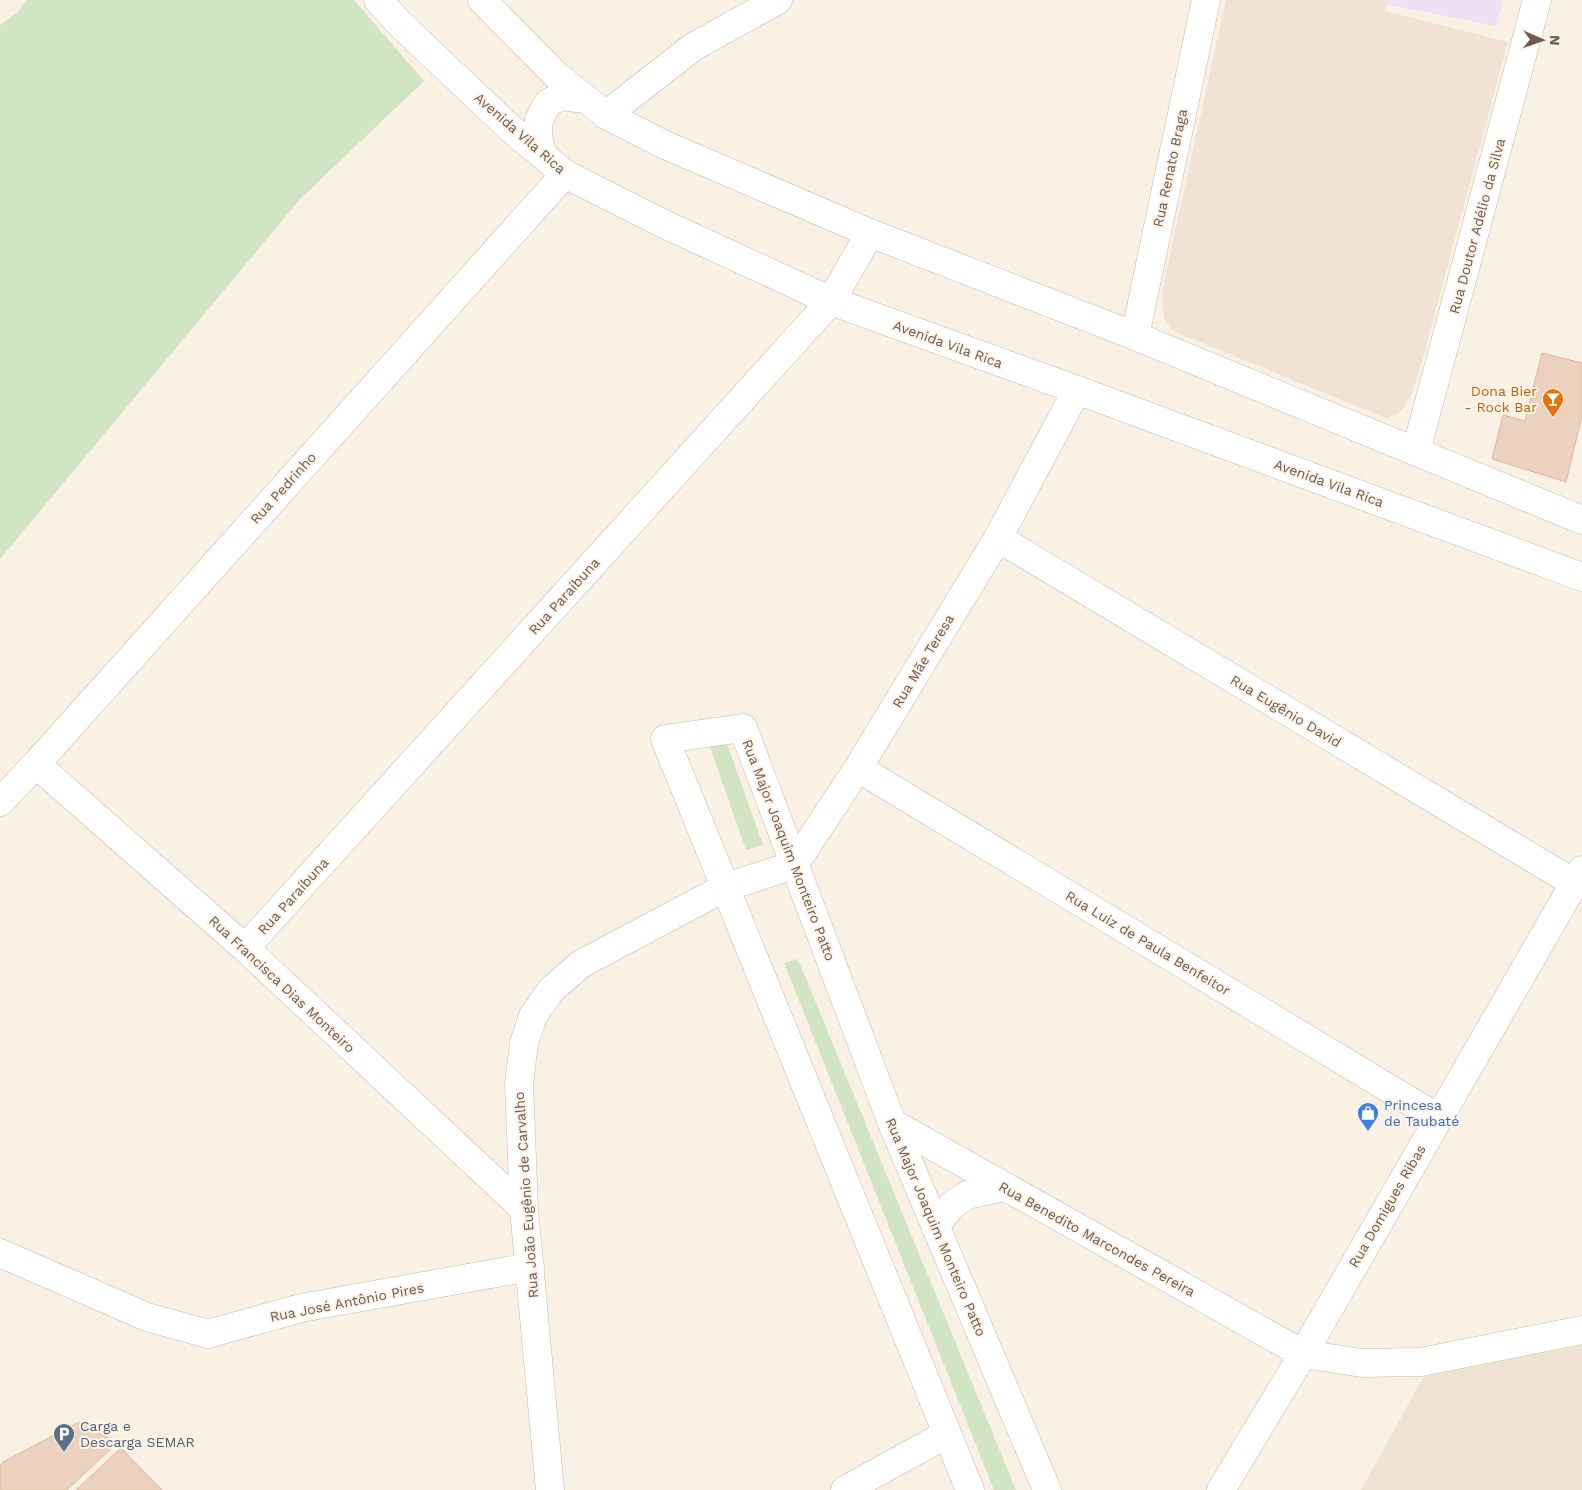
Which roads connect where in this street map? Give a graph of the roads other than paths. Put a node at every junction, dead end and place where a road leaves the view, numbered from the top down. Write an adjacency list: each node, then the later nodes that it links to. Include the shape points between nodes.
1 (378, 0): 7 (street, Avenida Vila Rica, via 398,23)
2 (482, 0): 6 (street, via 557,76)
3 (778, 0): 6 (street, via 693,47)
4 (1206, 0): 11 (street, Rua Renato Braga)
5 (1537, 0): 13 (street, Rua Doutor Adélio da Silva)
6 (596, 107): 7 (street, via 561,96 548,103 539,119 538,137); 9 (street, via 664,145)
7 (543, 156): 8 (street, Avenida Vila Rica)
8 (565, 174): 10 (street, Avenida Vila Rica); 17 (street, Rua Pedrinho)
9 (870, 234): 10 (street, Rua Paraíbuna); 11 (street)
10 (831, 301): 12 (street, Avenida Vila Rica); 23 (street, Rua Paraíbuna)
11 (1135, 336): 13 (street)
12 (1077, 390): 15 (street, Rua Mãe Teresa); 16 (street, Avenida Vila Rica)
13 (1416, 451): 14 (street)
14 (1582, 520)
15 (998, 538): 18 (street, Rua Mãe Teresa); 21 (street, Rua Eugênio David)
16 (1582, 577)
17 (36, 764): 19 (street, Rua Pedrinho); 23 (street, Rua Francisca Dias Monteiro)
18 (858, 768): 20 (street, Rua Mãe Teresa); 24 (street, Rua Luiz de Paula Benfeitor)
19 (0, 802)
20 (794, 865): 22 (street); 22 (street, Rua Major Joaquim Monteiro Patto, via 743,728 665,738); 25 (street, Rua Major Joaquim Monteiro Patto)
21 (1578, 876): 24 (street, Rua Domigues Ribas)
22 (726, 887): 27 (street, Rua João Eugênio de Carvalho, via 581,964 551,990 533,1016 524,1042 519,1084); 33 (street, Rua Major Joaquim Monteiro Patto)
23 (245, 948): 27 (street, Rua Francisca Dias Monteiro)
24 (1438, 1118): 32 (street, Rua Domigues Ribas)
25 (892, 1123): 26 (street, Rua Benedito Marcondes Pereira); 28 (street, Rua Major Joaquim Monteiro Patto)
26 (1004, 1187): 28 (street, via 967,1195 952,1205); 32 (street, Rua Benedito Marcondes Pereira)
27 (524, 1209): 30 (street, Rua João Eugênio de Carvalho)
28 (936, 1226): 37 (street, Rua Major Joaquim Monteiro Patto)
29 (0, 1253): 30 (street, Rua José Antônio Pires, via 147,1317 208,1334 300,1308)
30 (530, 1267): 34 (street, Rua João Eugênio de Carvalho)
31 (1582, 1330): 32 (street, via 1421,1362 1362,1363)
32 (1302, 1354): 38 (street, Rua Domigues Ribas)
33 (947, 1434): 35 (street); 36 (street, Rua Major Joaquim Monteiro Patto)
34 (550, 1490)
35 (845, 1490)
36 (970, 1490)
37 (1047, 1490)
38 (1222, 1490)

